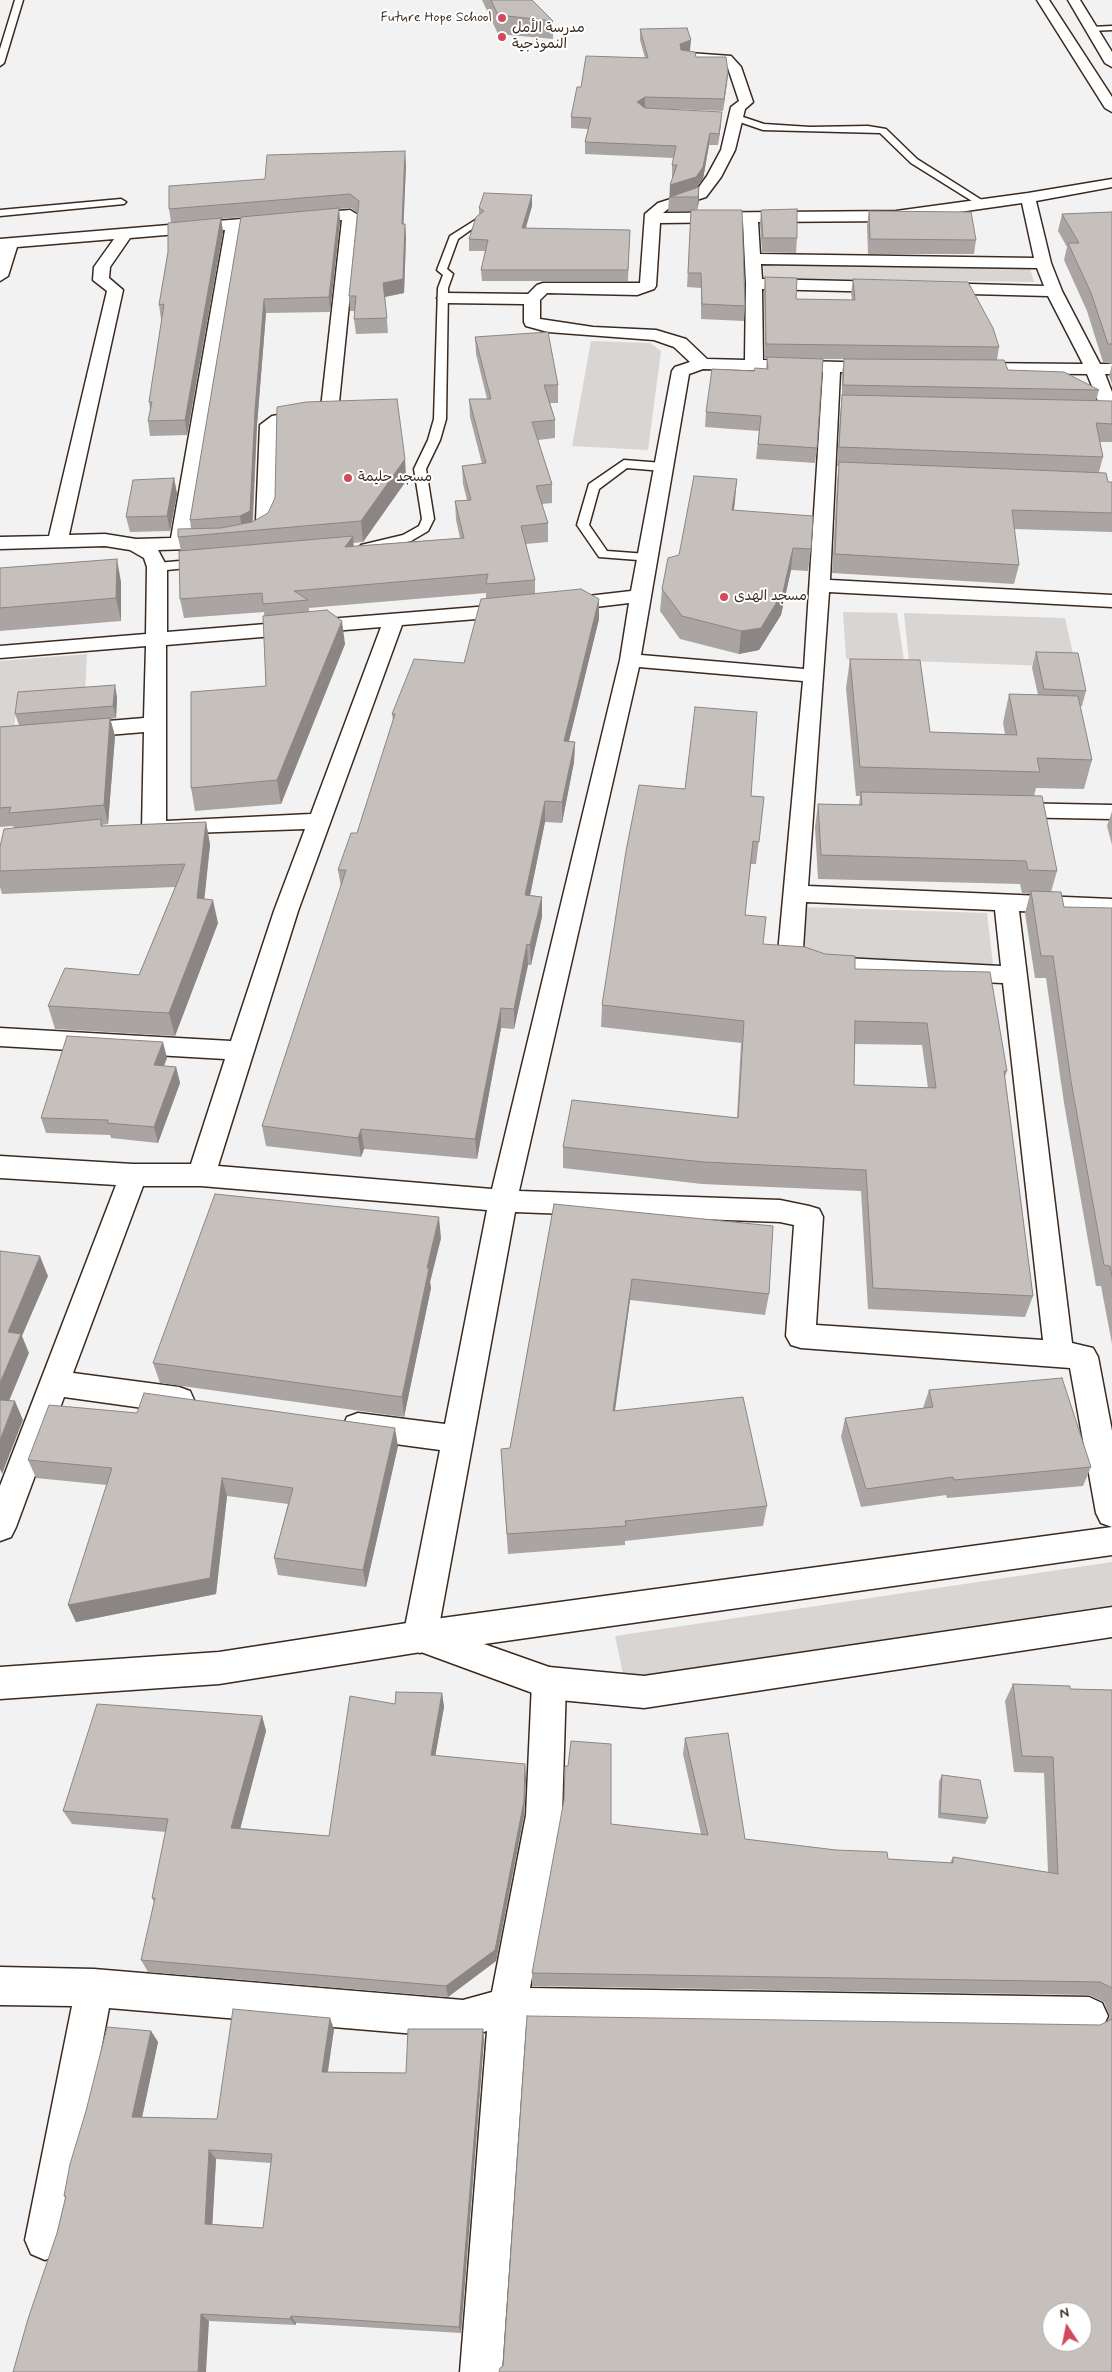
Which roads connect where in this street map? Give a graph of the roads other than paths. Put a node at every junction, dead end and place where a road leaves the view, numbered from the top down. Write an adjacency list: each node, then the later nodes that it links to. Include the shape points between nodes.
1 (19, 0): 8 (lane)
2 (1043, 0): 9 (street)
3 (1074, 0): 5 (street)
4 (1112, 28): 5 (lane)
5 (1090, 29): 7 (street)
6 (687, 57): 11 (street, via 726,59 734,67 746,102 738,107)
7 (1111, 59)
8 (0, 63)
9 (1112, 108)
10 (718, 117): 11 (street)
11 (737, 118): 15 (lane, via 770,127 883,132 914,161); 17 (street, via 728,150 701,194 663,206 653,214)
12 (1112, 183): 13 (street)
13 (1028, 198): 15 (street); 26 (street)
14 (121, 202): 16 (lane)
15 (983, 204): 19 (street, via 896,216)
16 (0, 213)
17 (653, 218): 18 (street); 31 (street, via 648,286 637,290 543,288)
18 (750, 218): 19 (street); 24 (street)
19 (833, 218): 25 (street)
20 (477, 222): 30 (lane, via 454,238 442,270 448,274 443,288)
21 (234, 223): 22 (street); 43 (street); 43 (street, via 350,215 329,412 278,420 269,425 266,520 262,530 248,538 224,542)
22 (126, 232): 23 (street); 42 (street, via 102,267 101,280 115,290)
23 (5, 243): 27 (street)
24 (752, 259): 25 (street); 28 (street)
25 (838, 260): 26 (street)
26 (1043, 263): 29 (street)
27 (0, 276)
28 (754, 284): 29 (street); 33 (street)
29 (1054, 291): 37 (street)
30 (445, 298): 31 (street); 46 (lane, via 440,419 420,469 428,519 424,528 407,538)
31 (532, 298): 32 (street, via 532,322 594,332 656,335 680,343)
32 (702, 364): 33 (street); 41 (street, via 681,370)
33 (754, 365): 34 (street)
34 (832, 367): 35 (street); 50 (street, via 841,408 836,474)
35 (900, 368)
36 (948, 368): 37 (street)
37 (1094, 369): 38 (street); 40 (street)
38 (1112, 369)
39 (1093, 413): 40 (street)
40 (1112, 413)
41 (663, 467): 47 (street); 47 (lane, via 624,464 593,487 583,525 603,554)
42 (58, 540): 44 (street); 45 (street, via 105,540)
43 (180, 542): 45 (street)
44 (0, 543)
45 (136, 545): 49 (street, via 152,554)
46 (357, 549)
47 (647, 558): 51 (street)
48 (214, 562): 49 (lane)
49 (158, 567): 54 (street)
50 (820, 586): 52 (street); 57 (street)
51 (640, 596): 53 (street); 56 (street)
52 (1112, 602)
53 (394, 620): 54 (street); 62 (street)
54 (157, 639): 55 (street); 58 (street)
55 (0, 652)
56 (630, 660): 57 (street); 72 (street)
57 (814, 676): 63 (street, via 814,805)
58 (155, 724): 59 (street); 62 (street, via 144,830)
59 (0, 737)
60 (983, 809): 61 (street)
61 (1112, 812)
62 (319, 821): 68 (street)
63 (797, 894): 64 (street); 66 (street, via 790,954 821,966)
64 (1006, 904): 65 (street); 66 (street)
65 (1112, 907)
66 (1014, 975): 73 (street)
67 (0, 1037): 68 (street)
68 (241, 1051): 71 (street)
69 (0, 1167): 70 (street)
70 (133, 1175): 71 (street); 74 (street)
71 (201, 1175): 72 (street)
72 (503, 1201): 73 (street, via 780,1211 809,1217 802,1336); 77 (street)
73 (1059, 1354): 78 (street, via 1082,1357)
74 (54, 1383): 75 (street); 79 (street)
75 (201, 1404)
76 (329, 1421): 77 (street)
77 (456, 1439): 82 (street)
78 (1112, 1513)
79 (0, 1527)
80 (1112, 1541): 82 (street)
81 (1112, 1622): 84 (street, via 644,1692)
82 (420, 1637): 83 (street, via 219,1668); 84 (street)
83 (0, 1683)
84 (549, 1683): 87 (street, via 544,1815)
85 (0, 1986): 86 (street)
86 (94, 1988): 87 (street, via 462,2019); 89 (street)
87 (508, 2007): 88 (street); 90 (street)
88 (1089, 2016)
89 (45, 2240)
90 (481, 2372)

